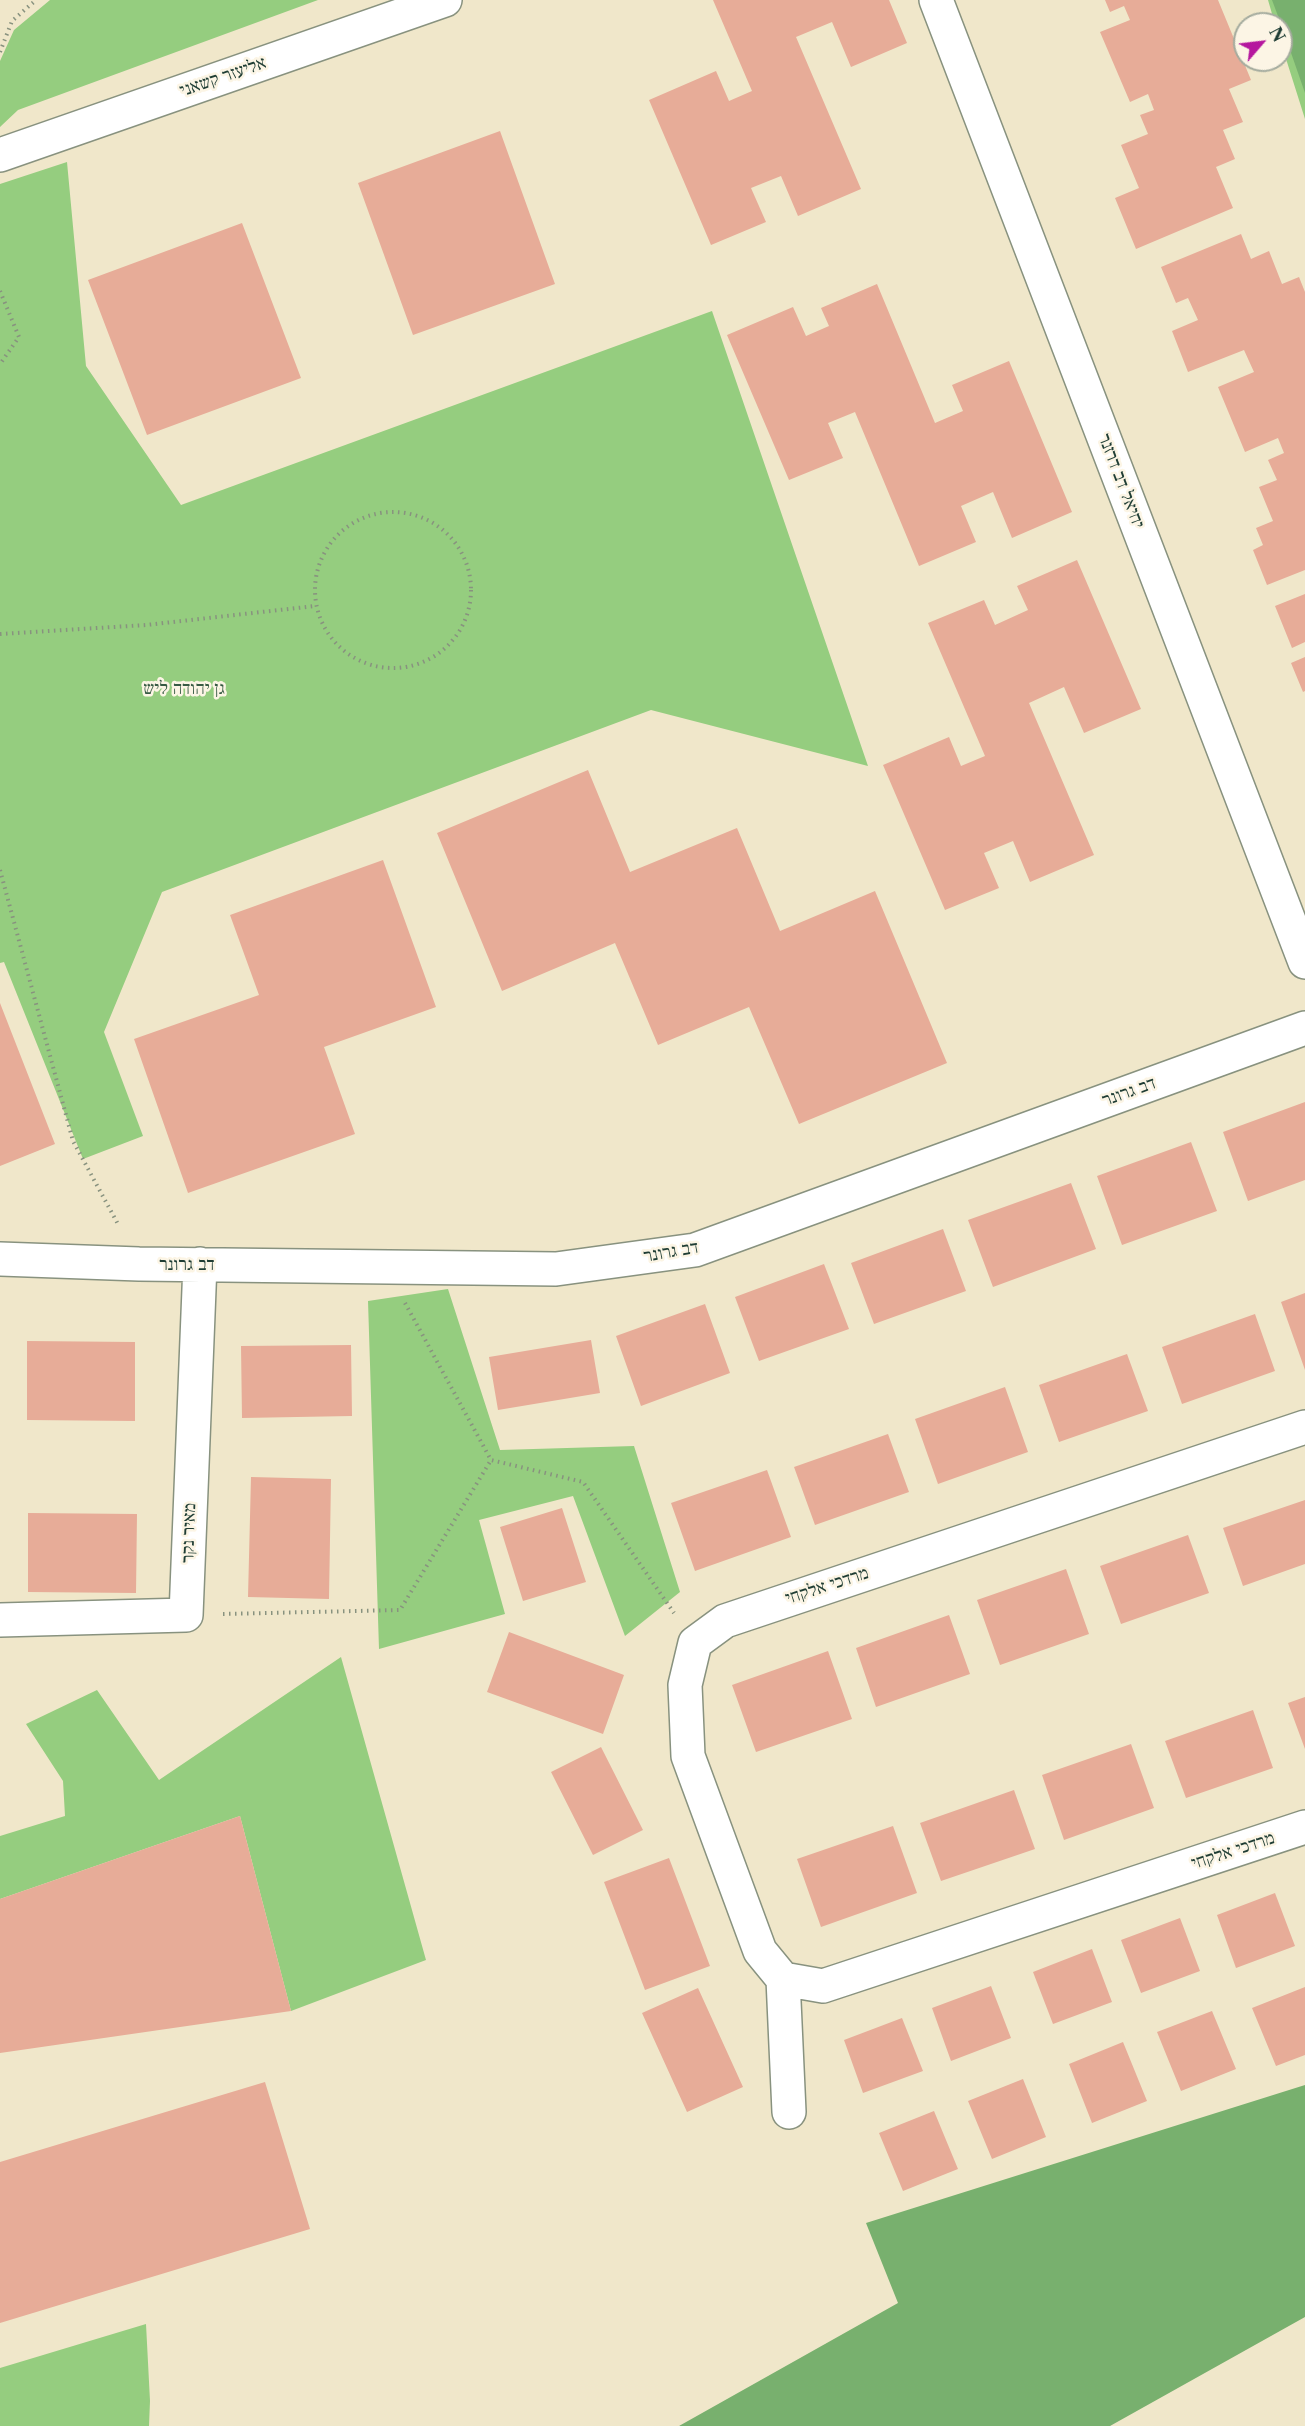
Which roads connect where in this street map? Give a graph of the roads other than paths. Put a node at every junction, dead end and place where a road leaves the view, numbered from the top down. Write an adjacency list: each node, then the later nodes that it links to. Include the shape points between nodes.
1 (446, 0): 3 (street, אליעזר קשאני)
2 (936, 0): 4 (street, יחיאל דב דרזנר)
3 (0, 155)
4 (1305, 962)
5 (1305, 1028): 7 (street, דב גרונר, via 695,1250 556,1269)
6 (0, 1259): 7 (street, דב גרונר)
7 (200, 1264): 9 (street, מאיר נקר, via 186,1615)
8 (1305, 1427): 11 (street, מרדכי אלקחי, via 725,1620 695,1643 685,1684 688,1756 759,1951)
9 (0, 1620)
10 (1305, 1827): 11 (street, מרדכי אלקחי, via 823,1986)
11 (783, 1979): 12 (street)
12 (789, 2112)

